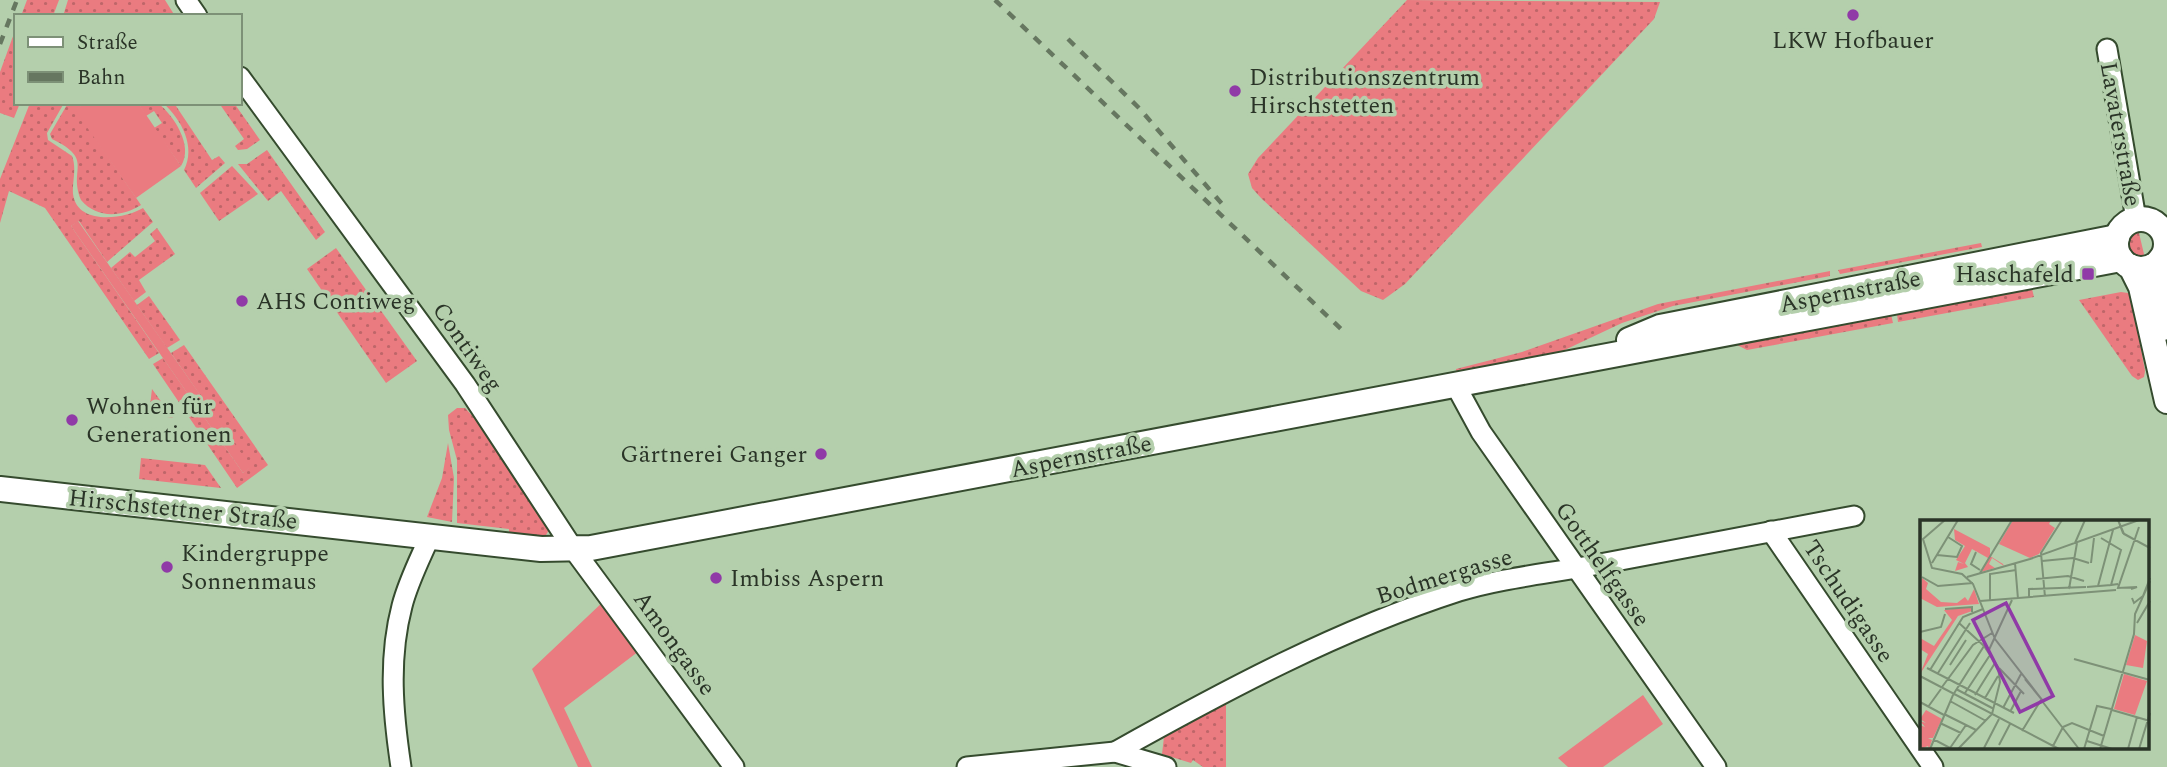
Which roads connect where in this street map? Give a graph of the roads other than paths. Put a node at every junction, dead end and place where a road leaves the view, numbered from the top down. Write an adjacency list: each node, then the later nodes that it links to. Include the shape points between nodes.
1 (2107, 49): 3 (street, Lavaterstraße)
2 (242, 80): 13 (street, Contiweg, via 465,384)
3 (2136, 219): 4 (main road, via 2150,221); 5 (main road, via 2124,225)
4 (2164, 244): 5 (main road, Aspernstraße, via 2148,268); 6 (main road, via 2162,325)
5 (2123, 254): 7 (main road, Aspernstraße); 8 (main road, via 2141,287)
6 (2167, 353)
7 (1456, 386): 13 (main road, Aspernstraße); 14 (street, Gotthelfgasse, via 1481,432)
8 (2167, 401)
9 (0, 489): 12 (main road, Hirschstettner Straße)
10 (1854, 516): 11 (street, Bodmergasse)
11 (1771, 531): 14 (street, Bodmergasse); 15 (street, Tschudigasse)
12 (430, 536): 13 (main road, Hirschstettner Straße); 19 (street, via 402,606 394,653 393,714)
13 (575, 550): 20 (street, Amongasse)
14 (1577, 568): 17 (street, Bodmergasse, via 1517,576 1460,591 1334,638); 23 (street, Gotthelfgasse)
15 (1920, 748)
16 (1921, 750): 24 (street, Tschudigasse)
17 (1115, 752): 18 (street); 22 (street)
18 (1026, 764): 21 (street)
19 (401, 767)
20 (734, 767)
21 (967, 767)
22 (1166, 767)
23 (1716, 767)
24 (1933, 767)

